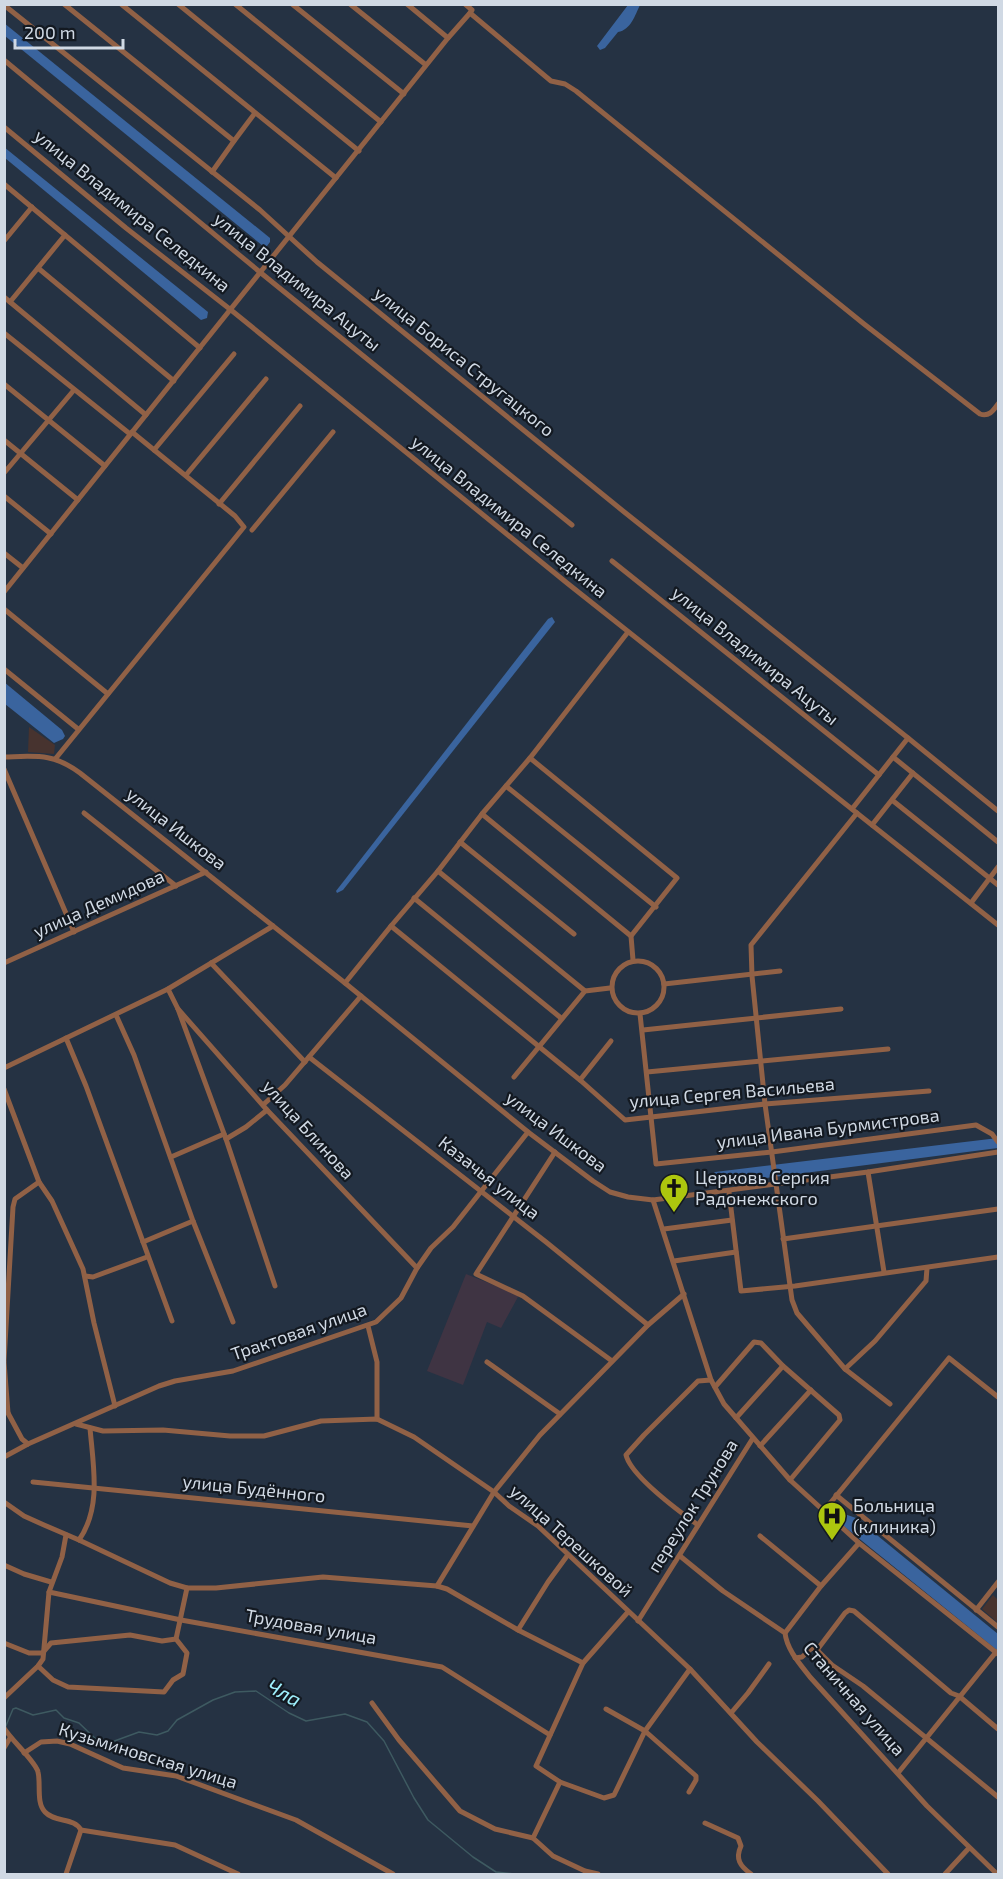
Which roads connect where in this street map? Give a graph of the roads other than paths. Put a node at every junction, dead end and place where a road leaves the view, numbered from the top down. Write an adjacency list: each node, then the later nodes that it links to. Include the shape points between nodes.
1 (64, 4): 18 (street)
2 (121, 4): 15 (street)
3 (178, 4): 19 (street)
4 (235, 4): 16 (street)
5 (292, 4): 14 (street)
6 (350, 4): 13 (street)
7 (407, 4): 11 (street)
8 (465, 4): 10 (street, via 472,10)
9 (4, 5): 20 (street, улица Бориса Стругацкого)
10 (470, 13): 11 (street); 39 (street, via 555,84 565,84 576,91 980,414 990,414)
11 (448, 38): 13 (street)
12 (4, 60): 28 (street, улица Владимира Ацуты)
13 (426, 65): 14 (street)
14 (404, 94): 16 (street)
15 (255, 113): 18 (street); 21 (street)
16 (381, 122): 19 (street)
17 (4, 127): 31 (street, улица Владимира Селедкина)
18 (234, 141): 20 (street)
19 (359, 151): 21 (street)
20 (212, 172): 25 (street, улица Бориса Стругацкого)
21 (336, 178): 25 (street)
22 (4, 184): 23 (street)
23 (32, 207): 24 (street); 26 (street)
24 (65, 235): 27 (street); 33 (street)
25 (290, 237): 28 (street); 66 (street, улица Бориса Стругацкого, via 623,511)
26 (5, 241)
27 (38, 268): 30 (street); 36 (street)
28 (261, 273): 31 (street); 55 (street, улица Владимира Ацуты)
29 (4, 297): 30 (street)
30 (10, 302): 41 (street)
31 (231, 310): 33 (street); 62 (street, улица Владимира Селедкина)
32 (4, 333): 38 (street)
33 (200, 348): 36 (street)
34 (234, 354): 46 (street)
35 (266, 379): 50 (street)
36 (174, 381): 41 (street)
37 (4, 384): 42 (street)
38 (74, 390): 42 (street); 44 (street)
39 (999, 404)
40 (300, 406): 53 (street)
41 (146, 414): 44 (street)
42 (48, 419): 47 (street); 48 (street)
43 (333, 432): 54 (street, via 254,530)
44 (131, 433): 46 (street); 48 (street)
45 (4, 440): 47 (street)
46 (154, 450): 50 (street)
47 (20, 453): 49 (street); 52 (street)
48 (105, 466): 52 (street)
49 (4, 473)
50 (186, 475): 53 (street)
51 (4, 496): 56 (street)
52 (78, 500): 56 (street)
53 (219, 504): 54 (street)
54 (243, 523): 64 (street, via 243,530)
55 (572, 525)
56 (51, 534): 59 (street)
57 (4, 553): 59 (street)
58 (612, 561): 73 (street, улица Владимира Ацуты)
59 (24, 568): 60 (street)
60 (4, 592)
61 (4, 609): 64 (street)
62 (628, 632): 69 (street); 76 (street, улица Владимира Селедкина)
63 (4, 669): 65 (street)
64 (108, 694): 65 (street)
65 (78, 729): 68 (street)
66 (908, 738): 70 (street); 77 (street, улица Бориса Стругацкого)
67 (4, 757): 68 (street, улица Ишкова)
68 (56, 758): 84 (street, улица Ишкова)
69 (531, 758): 74 (street); 91 (street, via 677,878)
70 (893, 758): 72 (street); 73 (street)
71 (4, 769): 95 (street)
72 (913, 773): 75 (street); 82 (street)
73 (879, 776): 76 (street)
74 (506, 786): 79 (street); 91 (street)
75 (892, 800): 80 (street); 86 (street)
76 (855, 811): 80 (street, улица Владимира Селедкина); 102 (street, via 751,945)
77 (999, 811)
78 (84, 813): 88 (street)
79 (482, 813): 81 (street); 97 (street)
80 (872, 825): 90 (street, улица Владимира Селедкина)
81 (460, 842): 85 (street); 96 (street)
82 (999, 842)
83 (999, 867): 86 (street)
84 (206, 872): 88 (street, улица Демидова); 93 (street, улица Ишкова)
85 (438, 872): 89 (street); 107 (street)
86 (990, 878): 87 (street); 90 (street)
87 (999, 885)
88 (176, 886): 95 (street, улица Демидова)
89 (414, 898): 94 (street); 113 (street)
90 (971, 903): 92 (street, улица Владимира Селедкина)
91 (656, 907): 97 (street)
92 (999, 925)
93 (273, 926): 100 (street); 103 (street, улица Ишкова)
94 (391, 926): 103 (street); 118 (street, улица Сергея Васильева)
95 (74, 932): 99 (street, улица Демидова)
96 (574, 934)
97 (631, 936): 98 (street)
98 (633, 960): 104 (street, via 652,965); 105 (street, via 622,965)
99 (4, 963)
100 (211, 963): 106 (street); 121 (street)
101 (780, 971): 102 (street)
102 (752, 976): 104 (street); 114 (street)
103 (345, 983): 108 (street, улица Ишкова)
104 (664, 984): 111 (street, via 657,1006)
105 (610, 988): 107 (street); 111 (street, via 620,1006)
106 (168, 989): 109 (street); 112 (street)
107 (585, 992): 113 (street)
108 (361, 996): 120 (street); 132 (street, улица Ишкова)
109 (178, 1009): 130 (street, улица Блинова); 133 (street)
110 (841, 1009): 114 (street)
111 (640, 1014): 115 (street)
112 (116, 1015): 116 (street); 138 (street)
113 (561, 1018): 118 (street)
114 (756, 1019): 115 (street); 122 (street)
115 (643, 1030): 124 (street)
116 (66, 1038): 123 (street); 152 (street)
117 (612, 1041): 126 (street)
118 (538, 1047): 125 (street); 126 (street, улица Сергея Васильева)
119 (888, 1049): 122 (street)
120 (309, 1057): 121 (street); 142 (street, Казачья улица)
121 (305, 1062): 130 (street)
122 (761, 1062): 124 (street); 129 (street)
123 (4, 1068)
124 (647, 1072): 131 (street)
125 (514, 1077)
126 (580, 1080): 131 (street, улица Сергея Васильева, via 625,1120)
127 (4, 1089): 140 (street)
128 (929, 1091): 129 (street, улица Сергея Васильева)
129 (765, 1104): 131 (street, улица Сергея Васильева); 136 (street)
130 (266, 1107): 133 (street, via 246,1127); 157 (street, улица Блинова)
131 (651, 1118): 136 (street, улица Ивана Бурмистрова, via 656,1164)
132 (528, 1132): 135 (street, улица Ишкова); 142 (street, Трактовая улица)
133 (225, 1137): 138 (street); 161 (street)
134 (999, 1142): 136 (street, улица Ивана Бурмистрова, via 976,1125)
135 (555, 1152): 144 (street, улица Ишкова, via 610,1192); 146 (street)
136 (772, 1152): 141 (street)
137 (999, 1152): 139 (street, улица Ишкова)
138 (171, 1157): 148 (street)
139 (868, 1172): 141 (street, улица Ишкова); 149 (street)
140 (39, 1182): 160 (street); 164 (street, via 15,1199)
141 (777, 1185): 143 (street, улица Ишкова); 151 (street)
142 (481, 1191): 146 (street, Казачья улица); 157 (street, Трактовая улица)
143 (729, 1192): 144 (street, улица Ишкова); 147 (street)
144 (653, 1200): 150 (street)
145 (999, 1209): 149 (street)
146 (513, 1216): 167 (street, Казачья улица); 169 (street, via 476,1274 523,1296)
147 (732, 1220): 150 (street); 153 (street)
148 (193, 1221): 152 (street); 166 (street)
149 (876, 1226): 151 (street); 159 (street)
150 (664, 1229): 156 (street)
151 (783, 1239): 162 (street)
152 (143, 1242): 154 (street)
153 (736, 1252): 156 (street); 162 (street, via 741,1291)
154 (147, 1257): 160 (street, via 93,1277); 165 (street)
155 (999, 1257): 158 (street)
156 (674, 1262): 163 (street)
157 (417, 1268): 168 (street, Трактовая улица, via 401,1298 386,1315)
158 (927, 1268): 159 (street); 173 (street, via 926,1281 875,1341)
159 (884, 1272): 162 (street)
160 (86, 1276): 179 (street)
161 (275, 1286)
162 (788, 1286): 173 (street, via 797,1313)
163 (684, 1294): 167 (street); 174 (street)
164 (6, 1303): 170 (street)
165 (172, 1322)
166 (233, 1322)
167 (648, 1325): 169 (street)
168 (368, 1326): 179 (street, Трактовая улица, via 233,1371 167,1384); 183 (street, via 377,1362)
169 (612, 1361): 181 (street)
170 (4, 1362): 180 (street)
171 (487, 1362): 181 (street)
172 (783, 1366): 175 (street, via 761,1343 754,1342); 176 (street); 182 (street)
173 (845, 1369): 178 (street)
174 (711, 1380): 175 (street); 197 (street, via 698,1381 626,1455 662,1497)
175 (714, 1387): 182 (street)
176 (812, 1390): 188 (street); 190 (street, via 840,1420)
177 (999, 1398): 194 (street, via 949,1358)
178 (890, 1404)
179 (115, 1406): 184 (street, Трактовая улица)
180 (6, 1412): 187 (street)
181 (560, 1414): 193 (street)
182 (736, 1418): 186 (street)
183 (376, 1419): 185 (street, улица Терешковой, via 321,1421 264,1436); 193 (street, улица Терешковой, via 427,1445)
184 (76, 1424): 185 (street, улица Терешковой); 187 (street, Трактовая улица)
185 (90, 1428): 192 (street)
186 (753, 1438): 188 (street); 197 (street, переулок Трунова)
187 (28, 1444): 189 (street, Трактовая улица)
188 (760, 1446): 190 (street)
189 (4, 1457)
190 (790, 1480): 196 (street)
191 (33, 1482): 192 (street, улица Будённого)
192 (95, 1488): 198 (street, улица Будённого); 201 (street, via 90,1518)
193 (494, 1492): 198 (street); 203 (street, улица Терешковой)
194 (836, 1496): 196 (street); 212 (street)
195 (4, 1502): 199 (street)
196 (823, 1512): 202 (street)
197 (698, 1525): 204 (street, переулок Трунова)
198 (473, 1526): 208 (street)
199 (66, 1535): 201 (street); 206 (street)
200 (760, 1536): 209 (street)
201 (79, 1540): 210 (street)
202 (859, 1543): 209 (street); 223 (street)
203 (567, 1556): 213 (street, улица Терешковой); 217 (street)
204 (680, 1556): 215 (street, переулок Трунова); 218 (street, Станичная улица, via 723,1591)
205 (4, 1565): 206 (street)
206 (51, 1582): 211 (street)
207 (999, 1582): 212 (street)
208 (437, 1586): 210 (street, via 323,1577); 217 (street)
209 (821, 1586): 218 (street)
210 (187, 1588): 214 (street)
211 (49, 1592): 214 (street, Трудовая улица); 222 (street)
212 (976, 1610): 216 (street)
213 (628, 1612): 215 (street, улица Терешковой); 225 (street)
214 (181, 1620): 219 (street); 237 (street, Трудовая улица, via 442,1667)
215 (638, 1621): 228 (street, улица Терешковой)
216 (999, 1627)
217 (518, 1630): 225 (street)
218 (785, 1632): 224 (street, Станичная улица)
219 (176, 1639): 222 (street, via 162,1641 130,1635 51,1643); 227 (street, via 187,1653 185,1666 183,1674 172,1680 164,1692 68,1687)
220 (4, 1643): 222 (street, via 29,1653)
221 (817, 1650): 224 (street, via 812,1648); 229 (street, via 845,1612 854,1611); 239 (street)
222 (43, 1653): 227 (street)
223 (997, 1653): 229 (street)
224 (795, 1658): 242 (street, Станичная улица)
225 (583, 1663): 237 (street)
226 (769, 1664): 233 (street)
227 (38, 1666): 230 (street)
228 (690, 1669): 233 (street, улица Терешковой); 236 (street)
229 (959, 1696): 235 (street); 239 (street)
230 (4, 1698)
231 (372, 1703): 248 (street, via 460,1811 495,1829)
232 (606, 1709): 236 (street)
233 (731, 1713): 255 (street, улица Терешковой)
234 (4, 1728): 238 (street)
235 (999, 1729)
236 (645, 1731): 243 (street, via 614,1795 604,1798); 244 (street, via 696,1776)
237 (550, 1735): 243 (street, via 536,1766)
238 (10, 1738): 240 (street); 241 (street)
239 (926, 1738): 242 (street); 245 (street)
240 (4, 1748)
241 (24, 1753): 247 (street, via 38,1771 40,1806 44,1812); 252 (street, Кузьминовская улица, via 41,1742 57,1741 123,1767 176,1776 296,1820)
242 (898, 1773): 249 (street, Станичная улица)
243 (560, 1782): 248 (street)
244 (689, 1792)
245 (999, 1797)
246 (705, 1823): 254 (street, via 738,1838 741,1845 737,1858)
247 (80, 1828): 250 (street); 251 (street, via 175,1845)
248 (533, 1838): 253 (street, via 553,1856)
249 (969, 1848): 256 (street); 257 (street, Станичная улица)
250 (66, 1875)
251 (238, 1875)
252 (393, 1875)
253 (598, 1875)
254 (751, 1875)
255 (888, 1875)
256 (945, 1875)
257 (997, 1875)

